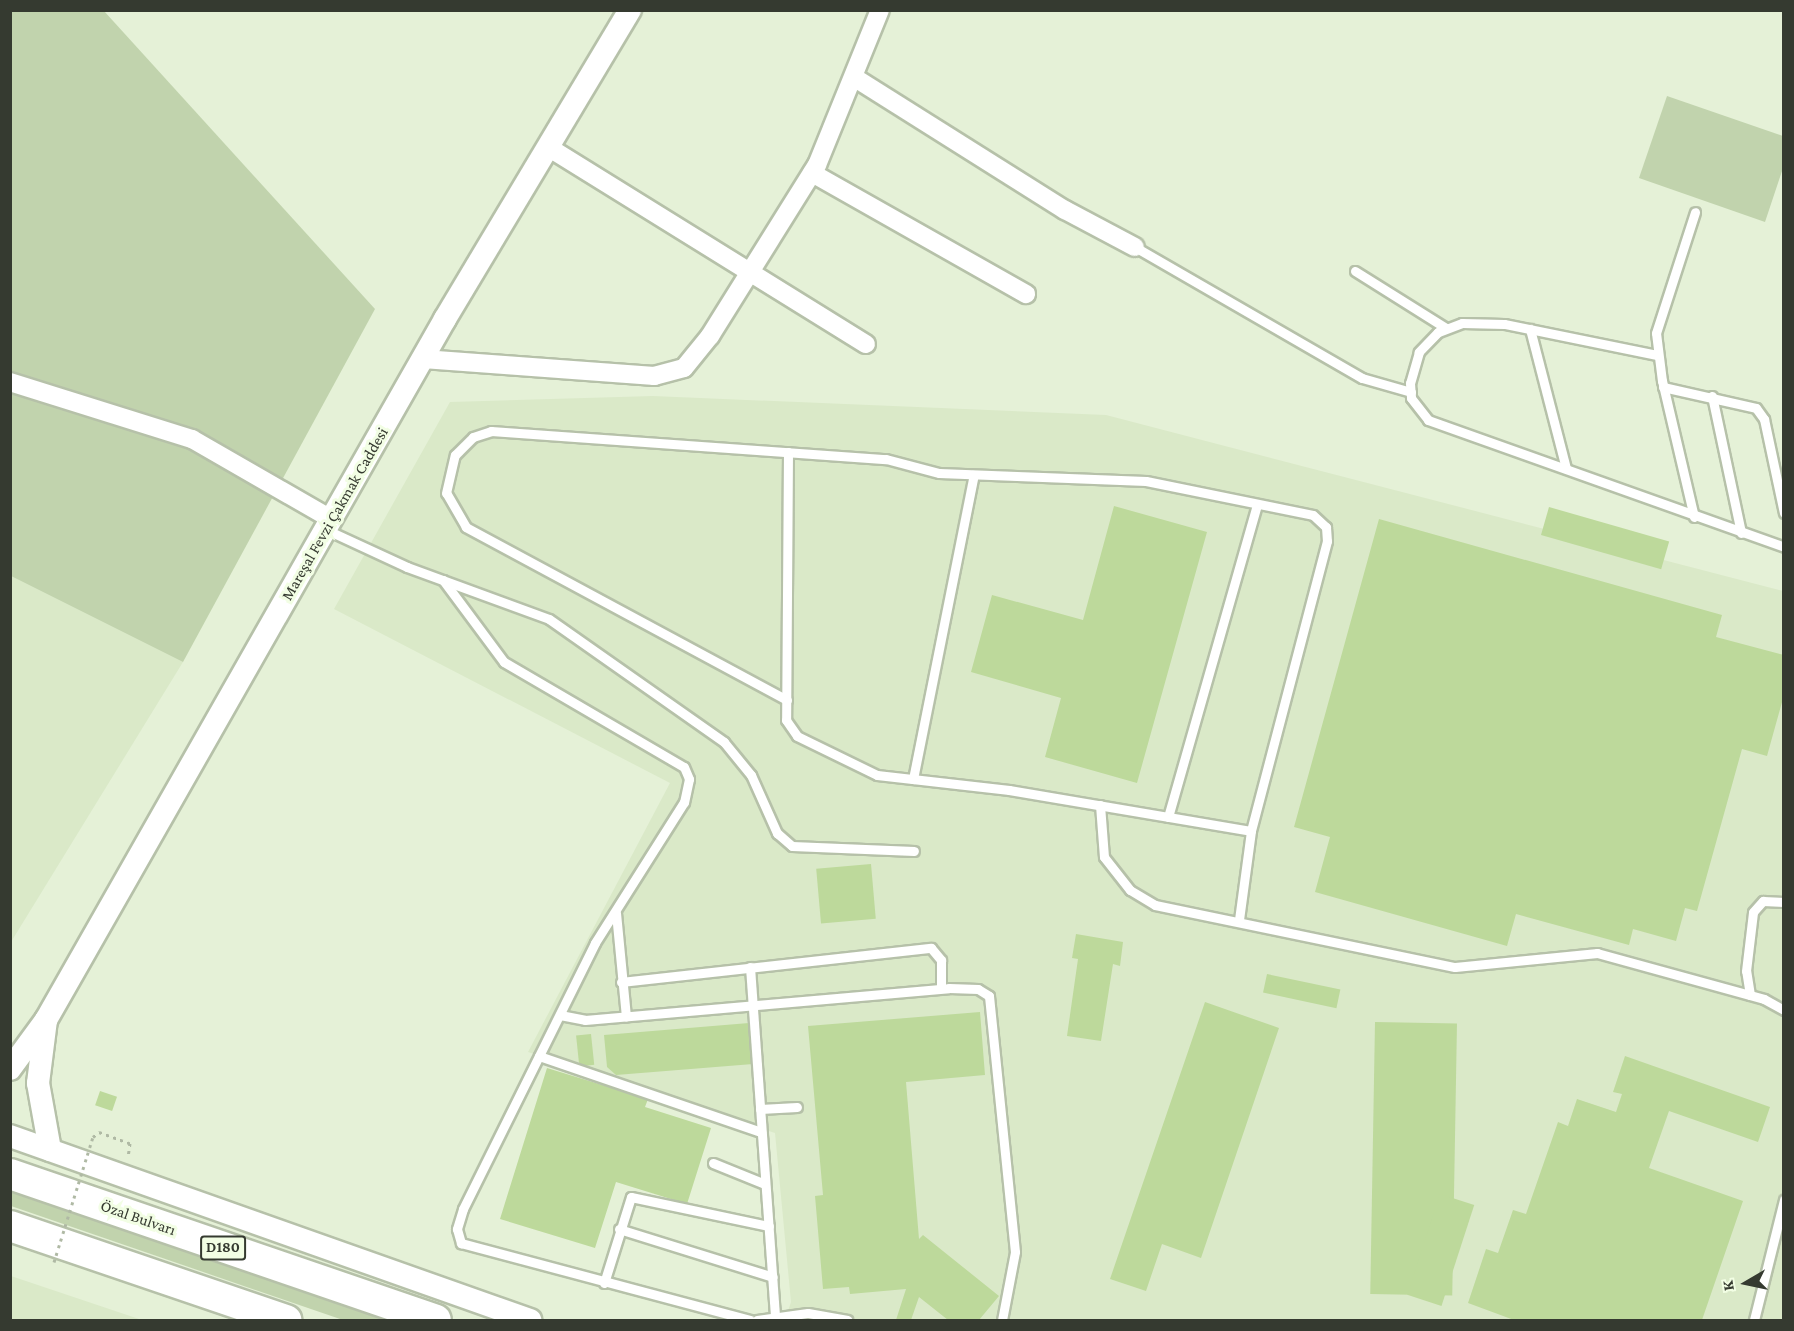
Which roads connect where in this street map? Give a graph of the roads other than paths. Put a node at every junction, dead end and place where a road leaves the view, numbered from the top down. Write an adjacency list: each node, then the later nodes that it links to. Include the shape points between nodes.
1 (630, 10): 4 (street, Mareşal Fevzi Çakmak Caddesi)
2 (880, 10): 3 (street)
3 (855, 78): 5 (street); 7 (street, via 1065,210)
4 (548, 147): 9 (street); 15 (street, Mareşal Fevzi Çakmak Caddesi)
5 (812, 173): 9 (street); 10 (street)
6 (1695, 212): 14 (lane, via 1658,322)
7 (1135, 247): 18 (lane, via 1362,378)
8 (1355, 271): 11 (lane)
9 (750, 274): 13 (street); 15 (street, via 694,358 671,374)
10 (1026, 294)
11 (1446, 328): 12 (lane, via 1478,323); 18 (lane, via 1419,352)
12 (1530, 329): 14 (lane); 21 (lane)
13 (866, 344)
14 (1657, 355): 17 (lane)
15 (423, 359): 26 (street, Mareşal Fevzi Çakmak Caddesi)
16 (10, 382): 26 (street, via 192,440)
17 (1663, 387): 19 (lane); 25 (lane)
18 (1411, 392): 21 (lane, via 1428,420)
19 (1712, 396): 24 (lane, via 1746,403 1764,419); 27 (lane)
20 (788, 452): 22 (lane, via 886,459); 30 (lane); 30 (lane, via 491,431 464,445 449,465 445,484 450,504 466,527)
21 (1566, 468): 25 (lane)
22 (974, 475): 23 (lane, via 1146,481); 31 (lane)
23 (1257, 504): 33 (lane); 34 (lane, via 1313,515 1326,527 1327,541)
24 (1784, 513)
25 (1694, 518): 27 (lane)
26 (328, 524): 29 (lane); 47 (street, Mareşal Fevzi Çakmak Caddesi)
27 (1741, 533): 28 (lane)
28 (1784, 547)
29 (443, 580): 35 (lane, via 549,619 724,742 751,775 777,834 792,846); 37 (lane, via 504,662 684,768 688,778 684,802)
30 (787, 700): 31 (lane, via 787,725 796,736 877,775)
31 (913, 779): 32 (lane)
32 (1100, 805): 33 (lane); 38 (lane, via 1104,857 1130,890 1155,905)
33 (1168, 817): 34 (lane)
34 (1251, 831): 38 (lane)
35 (914, 851)
36 (1784, 902): 42 (lane, via 1763,901 1753,912 1746,971)
37 (616, 913): 40 (lane); 45 (lane)
38 (1239, 920): 42 (lane, via 1455,968 1597,953)
39 (750, 967): 40 (lane); 41 (lane, via 931,948 940,960); 43 (lane)
40 (621, 982): 46 (lane)
41 (941, 988): 43 (lane); 71 (lane, via 978,989 989,996 994,1014 1015,1262)
42 (1750, 995): 44 (lane)
43 (754, 1006): 46 (lane); 51 (lane)
44 (1784, 1010)
45 (560, 1015): 46 (lane, via 585,1020); 48 (lane)
46 (626, 1017)
47 (46, 1020): 49 (street, Mareşal Fevzi Çakmak Caddesi); 54 (street, via 38,1083)
48 (539, 1056): 52 (lane); 63 (lane, via 464,1209 458,1236 468,1248)
49 (10, 1069)
50 (797, 1107): 51 (lane)
51 (760, 1109): 52 (lane)
52 (761, 1132): 57 (lane)
53 (10, 1136): 54 (street)
54 (50, 1150): 67 (street)
55 (713, 1163): 57 (lane)
56 (10, 1174): 66 (highway, Özal Bulvarı / D180)
57 (765, 1184): 60 (lane)
58 (1784, 1200): 72 (lane)
59 (10, 1226): 64 (highway)
60 (769, 1226): 61 (lane, via 635,1197 627,1200); 62 (lane)
61 (619, 1229): 62 (lane); 63 (lane)
62 (773, 1277): 65 (lane)
63 (604, 1283): 68 (lane)
64 (270, 1318)
65 (776, 1318): 69 (lane); 70 (lane, via 820,1313)
66 (436, 1320)
67 (530, 1320)
68 (750, 1320)
69 (757, 1320)
70 (847, 1320)
71 (1002, 1320)
72 (1754, 1320)

